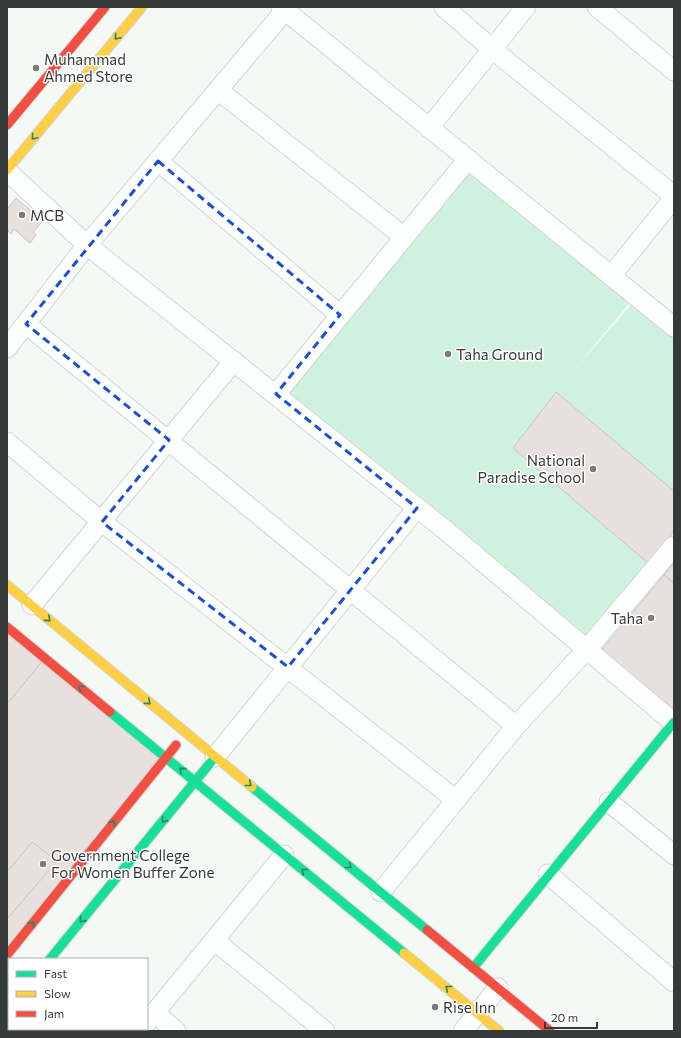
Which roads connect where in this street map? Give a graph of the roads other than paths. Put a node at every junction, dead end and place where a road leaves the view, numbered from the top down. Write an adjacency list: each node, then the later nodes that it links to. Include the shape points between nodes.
1 (105, 7): 10 (main road)
2 (142, 7): 14 (main road, one-way to 14)
3 (444, 7): 7 (street)
4 (526, 7): 7 (street)
5 (597, 7): 8 (street)
6 (284, 8): 9 (street); 11 (street)
7 (492, 49): 11 (street); 15 (street)
8 (674, 71)
9 (218, 90): 13 (street); 16 (street)
10 (7, 125)
11 (429, 128): 12 (street)
12 (468, 159): 16 (street); 18 (street)
13 (158, 162): 17 (street); 19 (street)
14 (7, 171): 17 (street)
15 (674, 197): 18 (street)
16 (404, 237): 19 (street)
17 (88, 245): 20 (street); 23 (street)
18 (611, 276): 21 (street)
19 (340, 315): 24 (street)
20 (26, 324): 22 (street); 25 (street)
21 (674, 327)
22 (7, 348)
23 (234, 361): 24 (street); 25 (street)
24 (276, 394): 27 (street)
25 (169, 440): 28 (street); 31 (street)
26 (7, 442): 28 (street)
27 (417, 508): 31 (street); 34 (street)
28 (102, 522): 32 (street); 35 (street)
29 (674, 546): 34 (street)
30 (7, 585): 32 (main road)
31 (350, 591): 35 (street); 37 (street)
32 (32, 605): 38 (main road, one-way to 38)
33 (7, 627): 39 (main road, one-way to 33)
34 (587, 649): 36 (street); 37 (street)
35 (288, 667): 40 (street); 44 (street)
36 (674, 722): 45 (main road)
37 (516, 726): 44 (street)
38 (186, 733): 39 (main road); 40 (main road)
39 (166, 756): 41 (main road); 42 (main road, one-way to 39)
40 (215, 757): 42 (main road); 49 (main road, one-way to 49)
41 (153, 774): 43 (main road, via 168,773 182,785); 51 (main road, one-way to 41)
42 (196, 782): 43 (main road); 46 (main road)
43 (183, 796): 52 (main road, one-way to 52)
44 (456, 800): 49 (street)
45 (609, 802): 47 (street); 48 (main road)
46 (284, 855): 50 (street); 56 (main road, one-way to 46)
47 (674, 855)
48 (548, 874): 53 (main road); 54 (street)
49 (381, 892): 53 (main road)
50 (214, 940): 57 (street); 59 (street)
51 (7, 954)
52 (51, 958)
53 (473, 968): 55 (main road)
54 (674, 982)
55 (498, 988): 56 (street); 62 (main road)
56 (477, 1013): 60 (street); 61 (main road)
57 (151, 1017): 58 (street)
58 (176, 1031)
59 (326, 1031)
60 (463, 1031)
61 (499, 1031)
62 (550, 1031)

